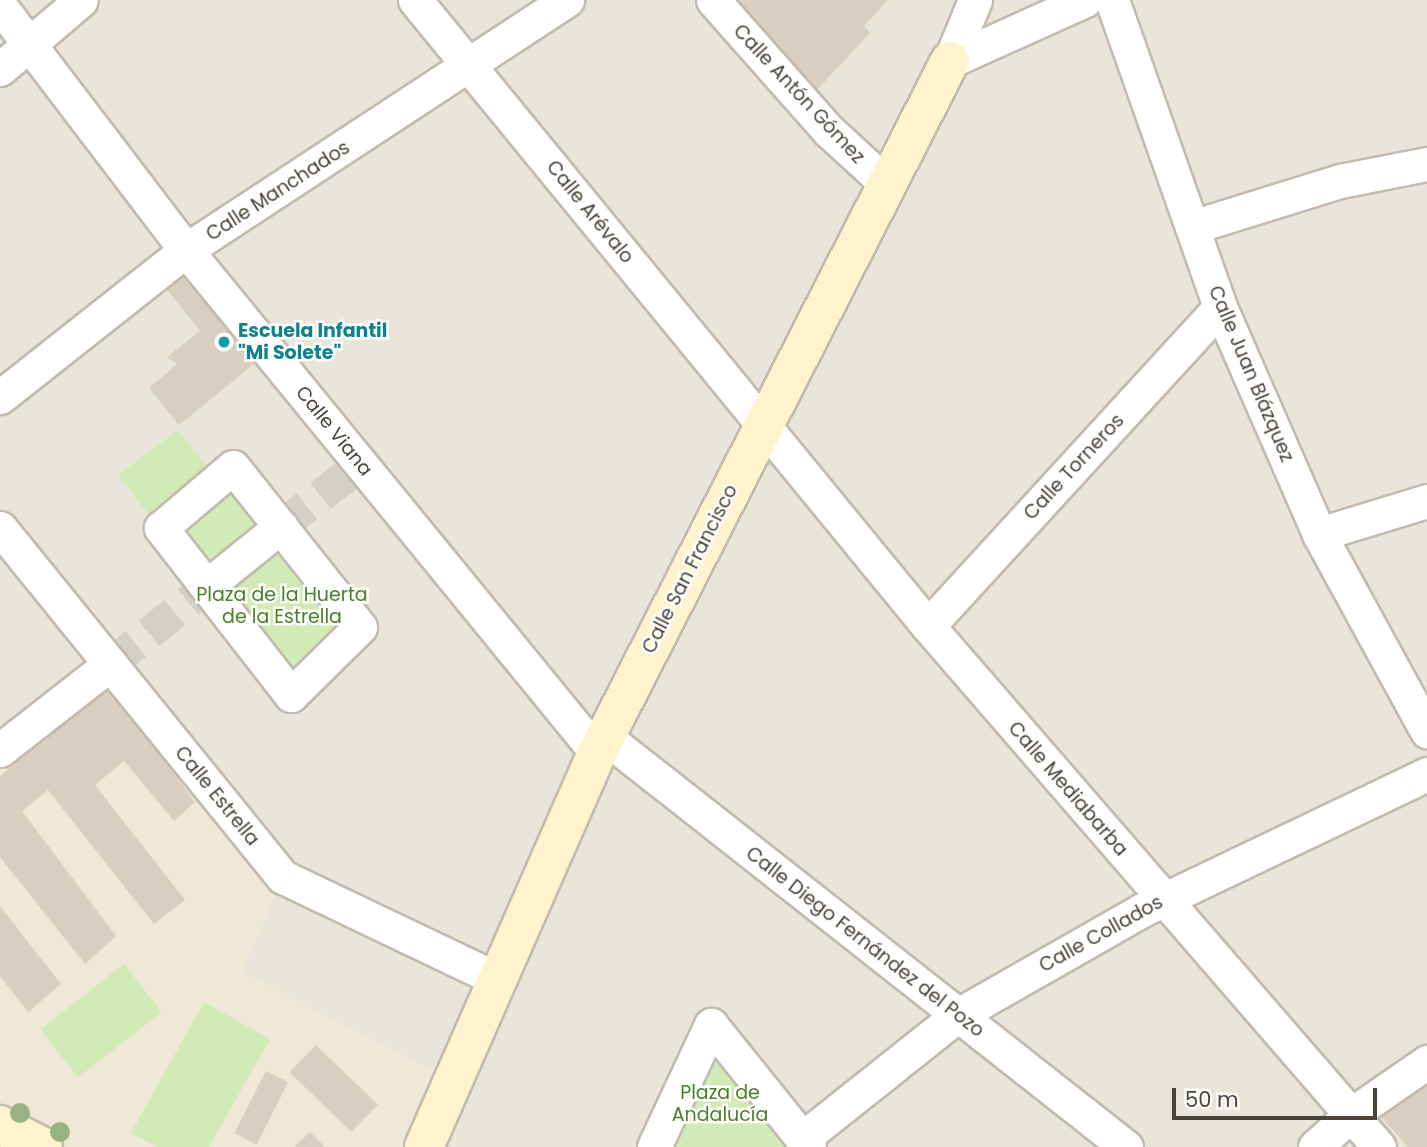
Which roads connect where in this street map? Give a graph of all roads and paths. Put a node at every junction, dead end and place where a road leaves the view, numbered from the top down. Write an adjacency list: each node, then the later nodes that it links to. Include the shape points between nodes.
1 (81, 0): 9 (street)
2 (415, 0): 11 (street, Calle Arévalo)
3 (567, 0): 11 (street, Calle Manchados)
4 (713, 0): 14 (street, Calle Antón Gómez, via 828,131)
5 (975, 0): 10 (street, Calle San Francisco)
6 (1085, 0): 10 (street)
7 (1112, 0): 15 (street, Calle Juan Blázquez)
8 (0, 6): 9 (street, Calle Viana)
9 (29, 45): 12 (street); 16 (street, Calle Viana)
10 (950, 61): 14 (street, Calle San Francisco)
11 (472, 65): 16 (street, Calle Manchados); 19 (street, Calle Arévalo)
12 (0, 69)
13 (1427, 164): 15 (street, via 1340,181)
14 (888, 185): 19 (street, Calle San Francisco)
15 (1192, 228): 17 (street, Calle Juan Blázquez)
16 (186, 250): 18 (street, Calle Manchados); 28 (street, Calle Viana)
17 (1220, 307): 23 (street, Calle Juan Blázquez); 25 (street, Calle Torneros)
18 (0, 397)
19 (763, 425): 25 (street, Calle Mediabarba); 28 (street, Calle San Francisco)
20 (1427, 501): 23 (street)
21 (281, 527): 24 (street); 24 (street, via 233,467 161,528); 24 (street, via 359,627 291,695)
22 (0, 528): 26 (street, Calle Estrella)
23 (1319, 534): 27 (street, Calle Juan Blázquez)
24 (207, 586)
25 (928, 626): 31 (street, Calle Mediabarba)
26 (110, 664): 29 (street); 32 (street, Calle Estrella, via 283,877)
27 (1427, 731)
28 (601, 745): 32 (street, Calle San Francisco); 33 (street, Calle Diego Fernández del Pozo)
29 (0, 750)
30 (1427, 774): 31 (street, Calle Collados)
31 (1164, 899): 33 (street, Calle Collados); 35 (street, Calle Mediabarba)
32 (499, 980): 37 (street, Calle San Francisco, via 450,1080)
33 (958, 1015): 36 (street, Calle Collados); 39 (street, Calle Diego Fernández del Pozo)
34 (1427, 1062): 35 (street)
35 (1349, 1115): 40 (street); 41 (street, Calle Mediabarba)
36 (806, 1143): 38 (street, via 711,1025)
37 (424, 1147)
38 (654, 1147)
39 (1126, 1147)
40 (1315, 1147)
41 (1379, 1147)

